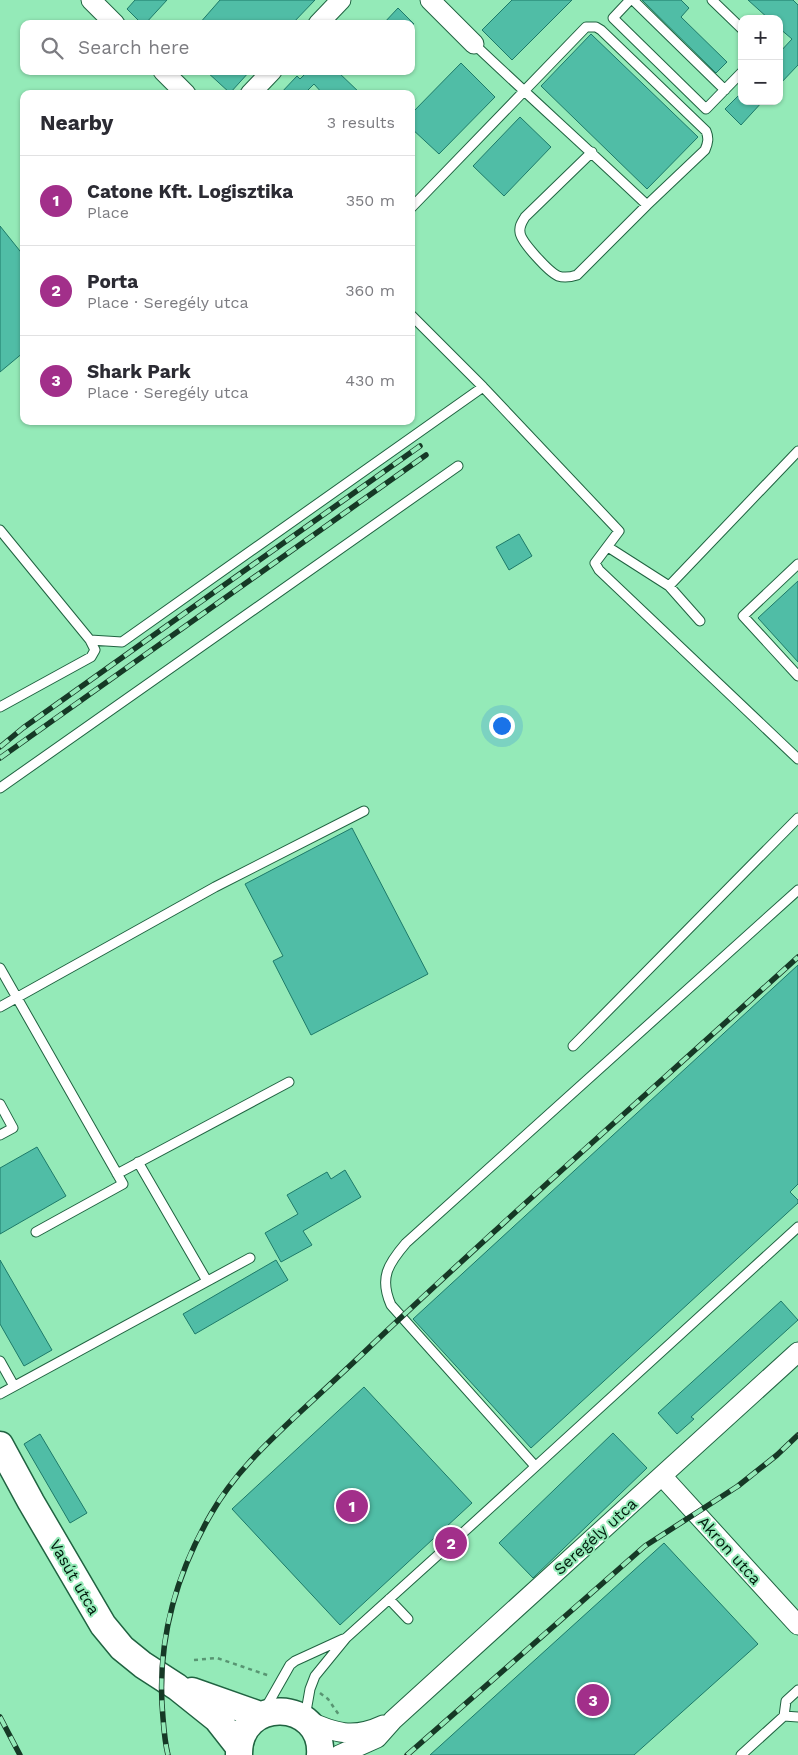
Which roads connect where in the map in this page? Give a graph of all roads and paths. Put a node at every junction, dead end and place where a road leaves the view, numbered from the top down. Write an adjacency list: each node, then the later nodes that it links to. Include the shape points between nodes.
1 (91, 0): 6 (street)
2 (341, 0): 7 (street)
3 (430, 0): 9 (street)
4 (631, 0): 15 (lane); 15 (lane, via 613,18 706,109)
5 (712, 0): 8 (lane)
6 (111, 20)
7 (322, 20)
8 (738, 25)
9 (474, 44): 16 (lane)
10 (167, 75): 13 (street)
11 (268, 75): 14 (street)
12 (738, 76): 15 (lane)
13 (182, 90)
14 (254, 90)
15 (725, 90)
16 (525, 92): 17 (lane); 18 (lane); 19 (lane, via 586,27 601,30 706,131 708,137 705,150)
17 (592, 152): 19 (lane); 19 (lane, via 521,224 524,242 552,271 558,276 577,275)
18 (415, 204)
19 (647, 205)
20 (415, 319): 21 (lane)
21 (482, 387): 25 (lane, via 619,531); 29 (lane, via 122,642)
22 (798, 451): 27 (lane)
23 (458, 466): 33 (lane)
24 (0, 530): 29 (lane)
25 (608, 547): 27 (lane); 32 (lane, via 595,563 599,570)
26 (798, 564): 30 (lane, via 743,616)
27 (670, 586): 28 (lane)
28 (700, 621)
29 (90, 640): 31 (lane, via 95,650 91,657)
30 (798, 676)
31 (0, 707)
32 (798, 759)
33 (0, 788)
34 (364, 810): 38 (lane)
35 (798, 818): 40 (lane)
36 (798, 890): 55 (lane, via 406,1243 387,1270 386,1294 391,1305)
37 (0, 968): 38 (lane)
38 (16, 997): 39 (lane); 45 (lane)
39 (0, 1007)
40 (573, 1046)
41 (288, 1082): 44 (lane)
42 (0, 1104): 43 (lane, via 13,1128)
43 (0, 1136)
44 (138, 1162): 45 (lane); 49 (lane)
45 (117, 1174): 47 (lane, via 123,1184)
46 (798, 1227): 55 (lane)
47 (36, 1232)
48 (250, 1258): 49 (lane)
49 (206, 1281): 52 (lane)
50 (798, 1352): 56 (street, Seregély utca)
51 (0, 1361): 52 (lane)
52 (14, 1386): 53 (lane)
53 (0, 1394)
54 (0, 1445): 63 (street, Vasút utca, via 103,1625 122,1648)
55 (535, 1466): 57 (lane)
56 (662, 1476): 61 (street, Akron utca); 69 (street, Seregély utca)
57 (455, 1540)
58 (448, 1546): 59 (lane)
59 (389, 1599): 60 (lane); 62 (lane)
60 (408, 1618)
61 (798, 1625)
62 (346, 1638): 65 (lane, via 290,1665); 68 (lane, via 312,1682)
63 (177, 1687): 65 (street, Vasút utca); 70 (street, Vasút utca, via 217,1719)
64 (798, 1690): 66 (lane, via 786,1701)
65 (260, 1715): 68 (street, via 288,1711); 70 (street, Vasút utca, via 248,1725)
66 (784, 1716): 67 (lane); 73 (lane)
67 (798, 1717)
68 (305, 1720): 69 (street, Seregély utca, via 344,1734 375,1728); 71 (street, via 317,1736)
69 (393, 1720): 72 (street, Seregély utca, via 377,1738)
70 (239, 1751)
71 (320, 1755)
72 (338, 1755)
73 (741, 1755)

